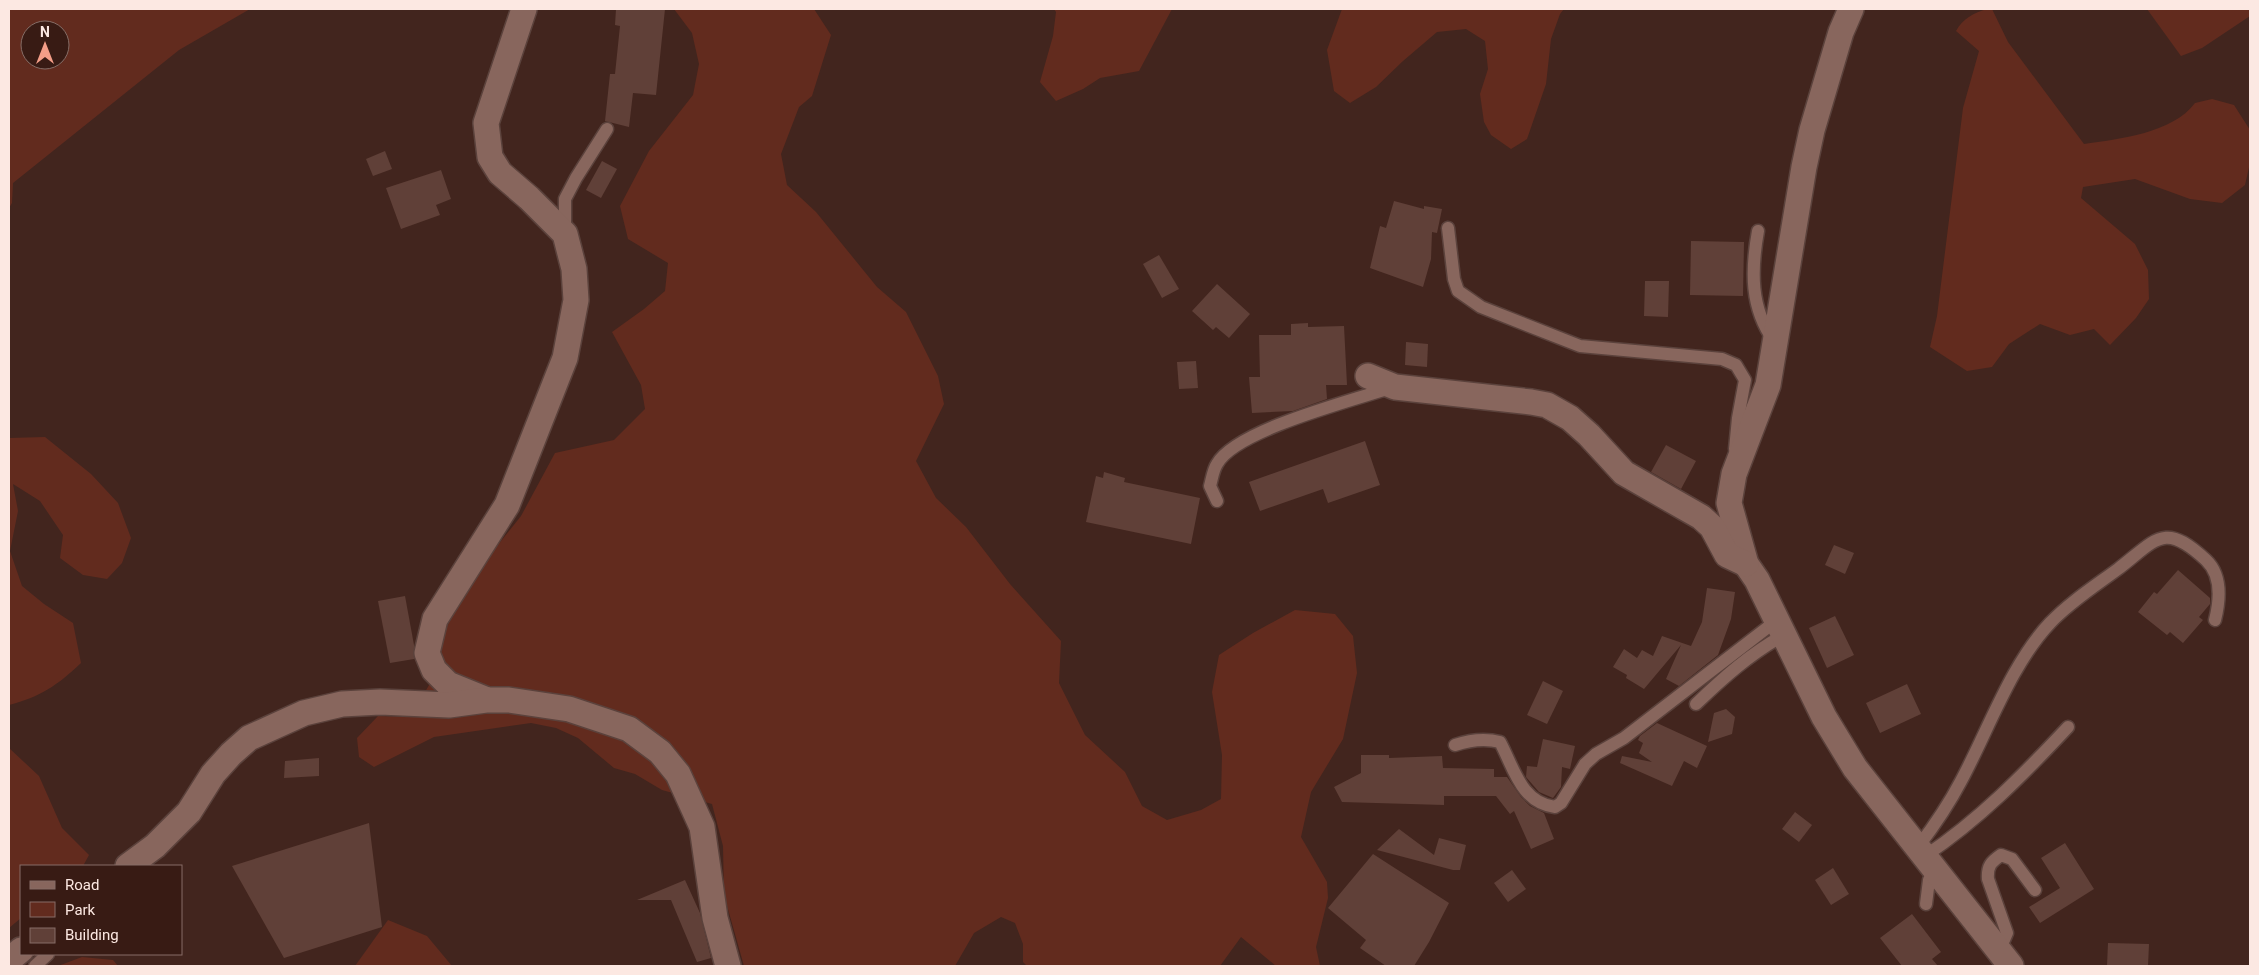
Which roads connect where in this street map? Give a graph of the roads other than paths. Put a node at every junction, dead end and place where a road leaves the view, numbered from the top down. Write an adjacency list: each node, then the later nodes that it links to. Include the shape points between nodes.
1 (524, 9): 6 (street, via 486,123 486,140 490,157 500,173)
2 (1850, 9): 7 (street, via 1810,140 1796,206)
3 (607, 129): 6 (lane, via 565,199)
4 (1448, 228): 10 (lane, via 1458,291 1481,307 1580,346 1722,359 1736,365 1745,380 1738,418)
5 (1758, 231): 7 (lane, via 1754,281 1758,312)
6 (565, 234): 15 (street, via 574,269 576,300 565,358 507,505 435,619 426,653 434,670 448,684)
7 (1775, 343): 10 (street, via 1768,384)
8 (1368, 376): 9 (street)
9 (1395, 387): 11 (lane, via 1302,416 1238,442 1217,463 1210,486); 12 (street, via 1547,406 1570,418 1624,473 1701,517 1712,527 1727,555)
10 (1734, 474): 12 (street, via 1729,503)
11 (1217, 501)
12 (1746, 564): 14 (street)
13 (2215, 620): 19 (lane, via 2219,598 2214,572 2201,556 2176,537 2164,536 2149,545 2078,598 2050,623 2026,654 1939,819)
14 (1780, 628): 16 (lane, via 1772,642 1724,677); 18 (lane, via 1624,738 1596,754 1585,764 1561,803 1555,807 1539,803 1527,793 1516,778 1500,742 1470,740); 19 (street, via 1824,717 1855,768)
15 (486, 700): 20 (street, via 449,704 342,704 304,713 249,738 213,774 190,812); 28 (street, via 509,700 568,709 629,730 660,752 678,774 702,827 715,918)
16 (1696, 704)
17 (2068, 727): 19 (lane, via 1978,816)
18 (1455, 746)
19 (1926, 857): 22 (lane, via 1929,880); 23 (street)
20 (131, 865)
21 (2034, 890): 23 (lane, via 2012,859 2001,855 1991,862 1987,870 1988,879 2007,933)
22 (1926, 904)
23 (1996, 946): 29 (street)
24 (20, 951): 26 (street)
25 (47, 955): 27 (lane)
26 (9, 960)
27 (35, 966)
28 (728, 966)
29 (2011, 966)

